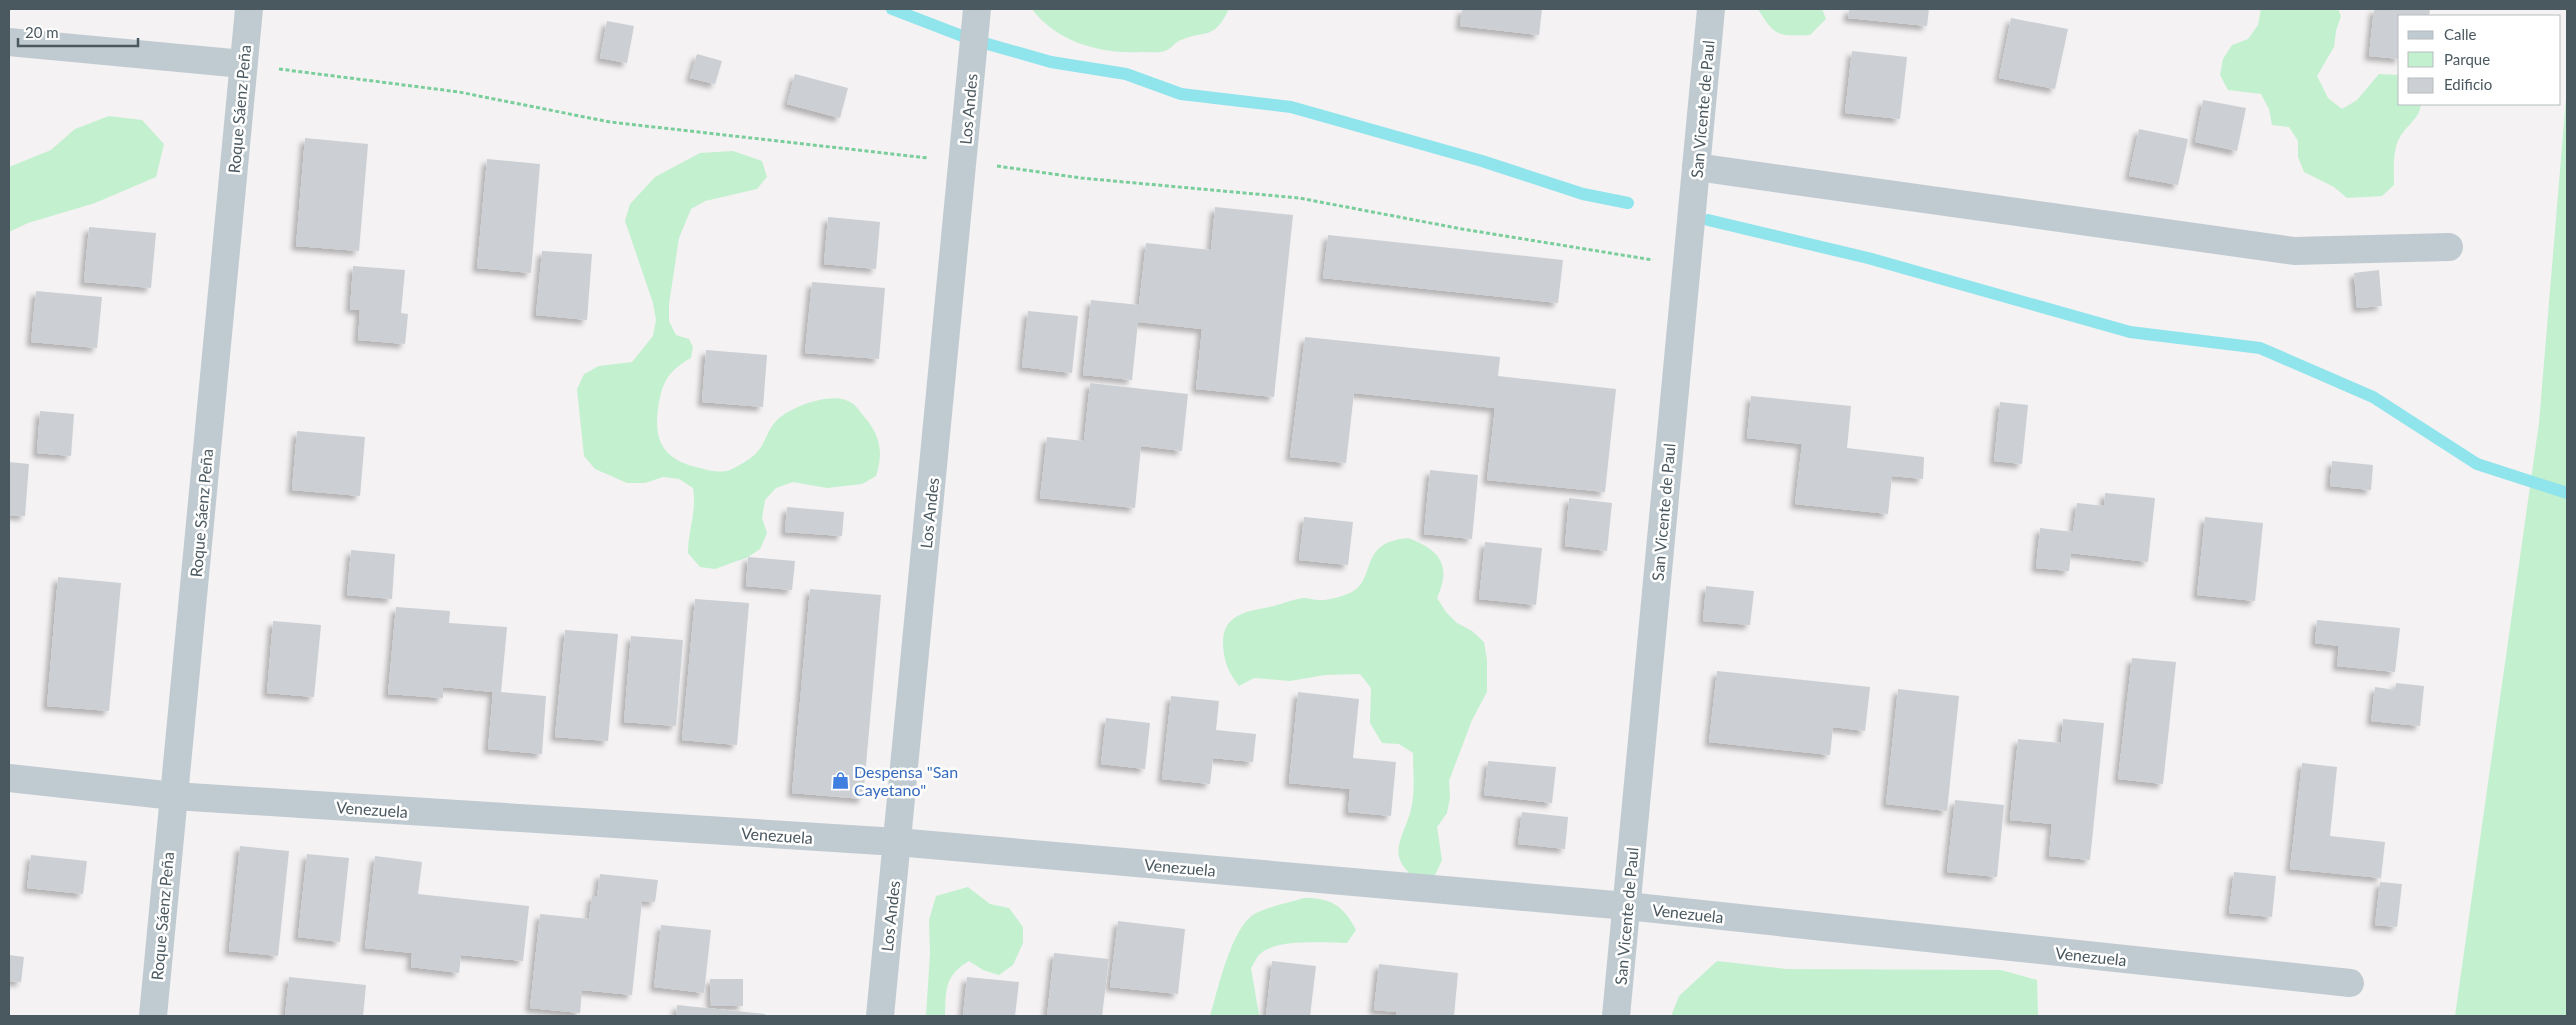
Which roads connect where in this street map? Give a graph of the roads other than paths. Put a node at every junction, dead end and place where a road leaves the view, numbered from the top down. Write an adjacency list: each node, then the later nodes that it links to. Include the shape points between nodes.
1 (248, 9): 5 (street, Roque Sáenz Peña)
2 (1711, 9): 6 (street, San Vicente de Paul)
3 (977, 11): 10 (street, Los Andes)
4 (9, 42): 5 (street)
5 (243, 64): 9 (street, Roque Sáenz Peña)
6 (1696, 168): 7 (street, via 2294,251); 11 (street, San Vicente de Paul)
7 (2449, 246)
8 (9, 778): 9 (street, Venezuela)
9 (174, 796): 10 (street, Venezuela); 13 (street, Roque Sáenz Peña)
10 (897, 842): 11 (street, Venezuela); 14 (street, Los Andes)
11 (1627, 906): 12 (street, Venezuela); 15 (street, San Vicente de Paul)
12 (2350, 983)
13 (153, 1016)
14 (880, 1016)
15 (1616, 1016)

